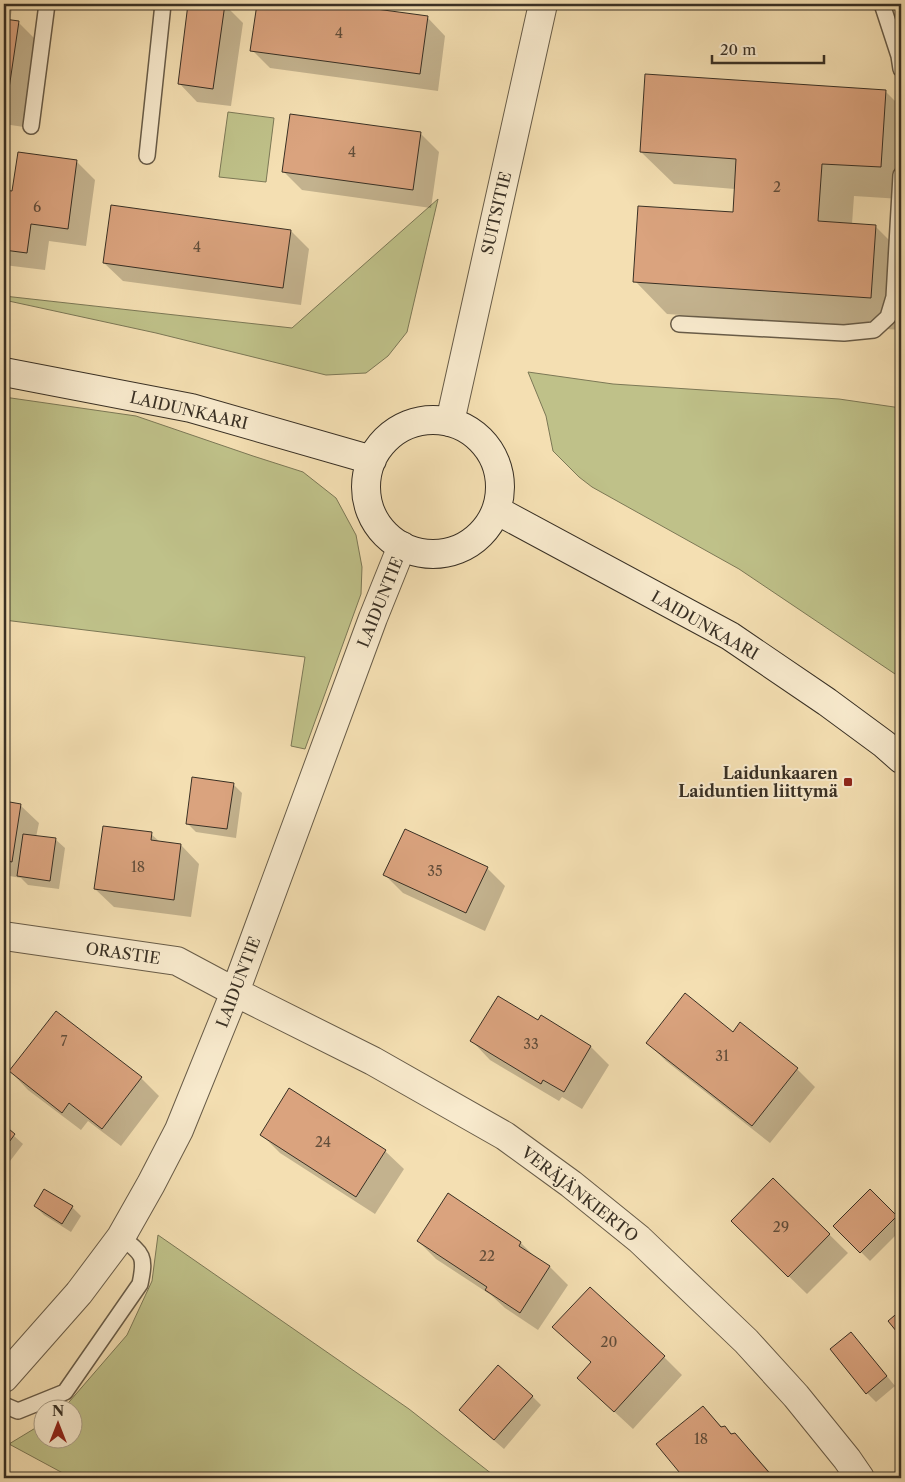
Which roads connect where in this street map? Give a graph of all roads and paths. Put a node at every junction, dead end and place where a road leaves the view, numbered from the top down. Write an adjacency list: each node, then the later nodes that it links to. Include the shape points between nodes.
1 (47, 4): 6 (lane)
2 (164, 4): 7 (lane)
3 (543, 4): 11 (street, SUITSITIE)
4 (882, 4): 5 (lane)
5 (901, 69)
6 (31, 126)
7 (147, 156)
8 (901, 175): 9 (lane, via 894,297 888,317 874,330 844,333)
9 (679, 324)
10 (4, 372): 12 (street, LAIDUNKAARI, via 191,408)
11 (450, 422): 12 (street, via 431,420 413,423 382,443); 13 (street, via 470,431 487,446 497,466 500,488)
12 (372, 460): 14 (street, via 366,479 367,499 374,518 386,534)
13 (496, 510): 14 (street, via 487,527 457,550 420,553); 15 (street, LAIDUNKAARI, via 730,636 827,702)
14 (402, 546): 17 (street, LAIDUNTIE, via 369,627)
15 (901, 759)
16 (4, 936): 17 (street, ORASTIE, via 177,961)
17 (236, 992): 18 (street, LAIDUNTIE, via 179,1130); 21 (street, VERÄJÄNKIERTO, via 373,1062 505,1136 571,1184 639,1239 746,1341 796,1396)
18 (121, 1237): 19 (street, LAIDUNTIE, via 79,1292); 20 (lane, via 139,1251 144,1266 140,1284 65,1392 18,1410)
19 (4, 1378)
20 (4, 1405)
21 (860, 1478)

